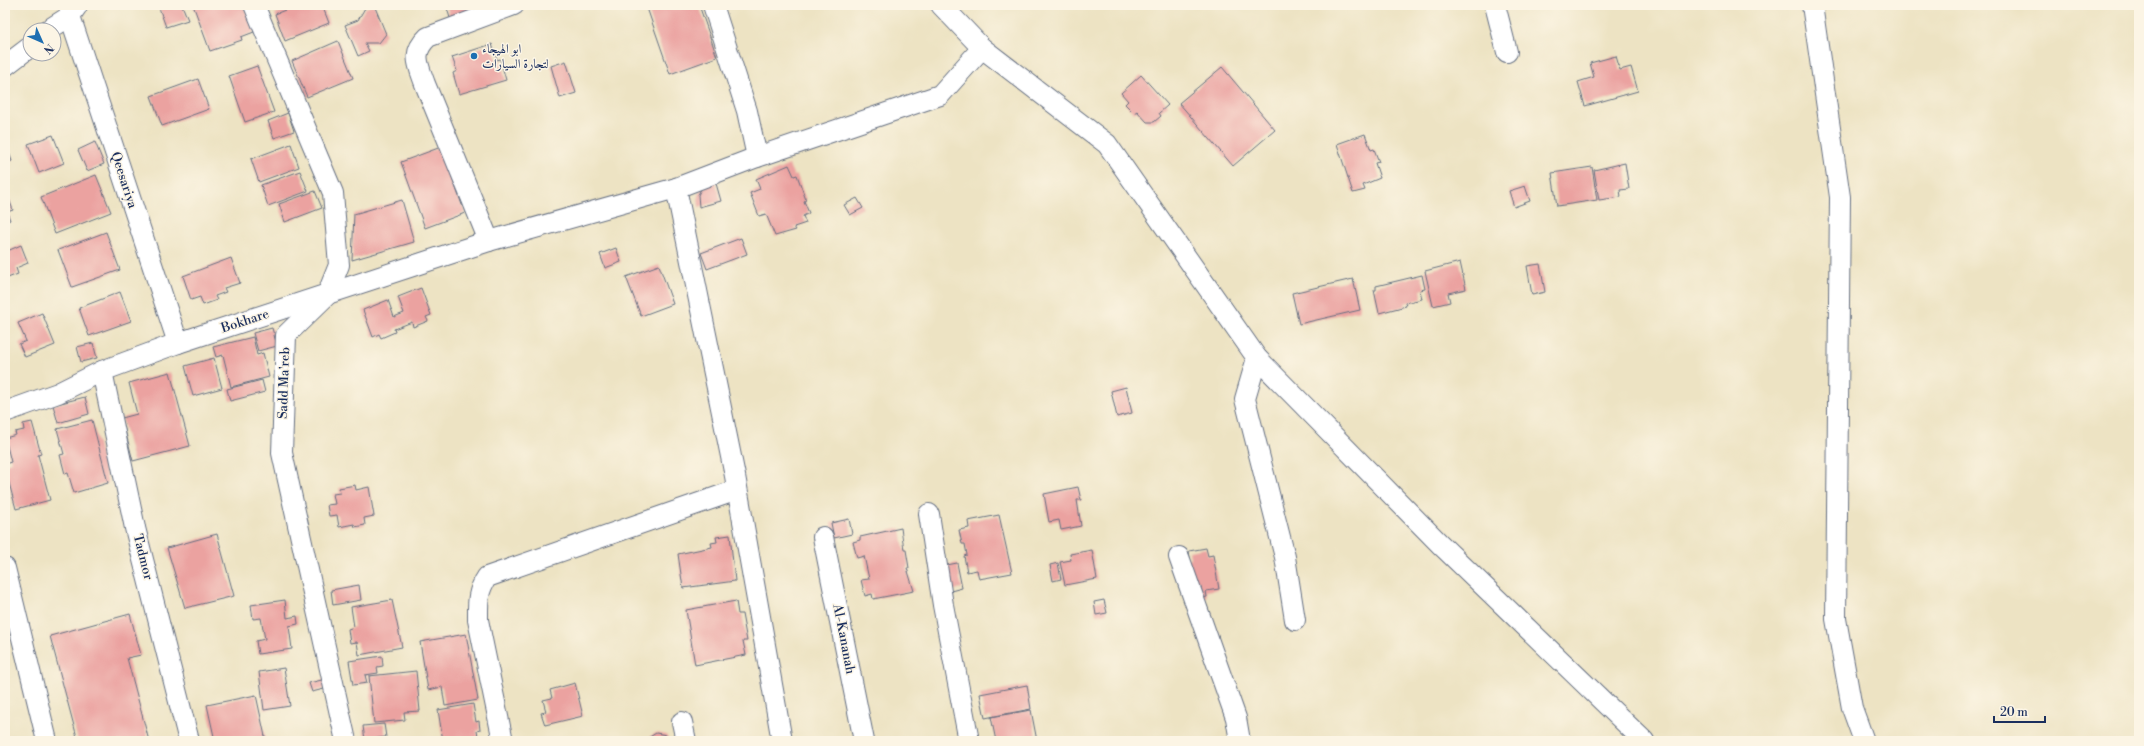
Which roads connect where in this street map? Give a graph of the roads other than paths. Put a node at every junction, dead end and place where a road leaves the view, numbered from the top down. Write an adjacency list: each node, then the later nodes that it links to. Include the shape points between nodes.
1 (254, 5): 16 (street, Sadd Ma'reb, via 333,193 339,265)
2 (514, 5): 15 (street, via 428,37 421,43 417,56 424,84)
3 (713, 5): 13 (street, via 747,111)
4 (942, 5): 9 (street)
5 (1495, 5): 10 (street)
6 (1812, 5): 36 (street, via 1840,197 1836,619 1852,708)
7 (73, 11): 8 (street); 17 (street, Qeesariya)
8 (59, 22)
9 (982, 48): 13 (street, Bokhare, via 940,95); 18 (street, via 1107,144)
10 (1507, 52)
11 (22, 53): 12 (street)
12 (5, 66)
13 (757, 157): 14 (street, Bokhare)
14 (676, 188): 15 (street, Bokhare); 21 (street)
15 (489, 241): 16 (street, Bokhare)
16 (327, 295): 17 (street, Bokhare); 29 (street, Sadd Ma'reb, via 286,335 282,453)
17 (178, 344): 19 (street, Bokhare)
18 (1257, 358): 26 (street, via 1245,399 1285,557); 35 (street, via 1440,544)
19 (102, 371): 20 (street, Bokhare, via 58,393); 28 (street, Tadmor, via 135,528)
20 (6, 410)
21 (737, 490): 30 (street, via 487,577 480,588 478,620); 31 (street)
22 (929, 514): 33 (street, via 943,605)
23 (823, 537): 32 (street, Al-Kananah)
24 (1179, 557): 34 (street, via 1236,718)
25 (5, 568): 27 (street)
26 (1295, 620)
27 (47, 741)
28 (189, 741)
29 (346, 741)
30 (503, 741)
31 (782, 741)
32 (864, 741)
33 (969, 741)
34 (1240, 741)
35 (1644, 741)
36 (1864, 741)

